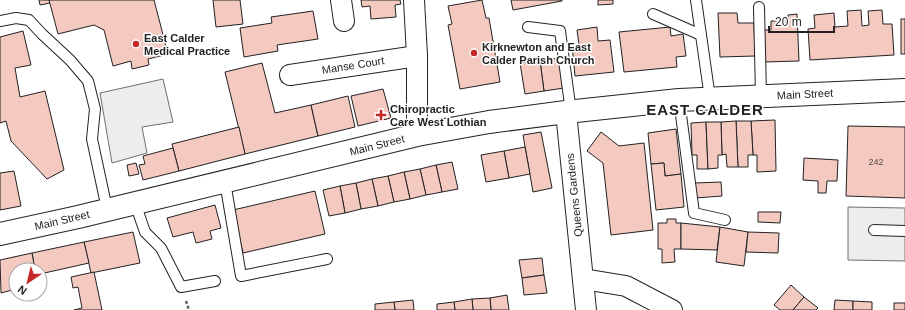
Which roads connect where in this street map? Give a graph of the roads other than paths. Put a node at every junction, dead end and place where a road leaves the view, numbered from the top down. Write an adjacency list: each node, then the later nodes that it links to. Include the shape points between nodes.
1 (341, 0): 7 (street)
2 (414, 0): 10 (street)
3 (696, 0): 9 (lane)
4 (759, 7): 13 (lane)
5 (653, 14): 9 (lane)
6 (0, 21): 20 (lane, via 16,18 29,20 88,81 95,109 92,139)
7 (344, 21)
8 (528, 27): 16 (lane, via 560,31)
9 (701, 35): 14 (lane)
10 (417, 56): 11 (street, Manse Court); 17 (street)
11 (290, 75)
12 (905, 90): 13 (main road, Main Street)
13 (761, 96): 14 (main road, Main Street)
14 (710, 98): 15 (main road, Main Street)
15 (679, 100): 16 (main road, Main Street); 21 (lane, via 694,213)
16 (568, 112): 17 (main road, Main Street, via 488,122); 26 (street, Queens Gardens)
17 (417, 135): 18 (main road, Main Street)
18 (225, 182): 19 (main road, Main Street); 25 (lane, via 241,276)
19 (135, 203): 20 (main road, Main Street); 27 (lane, via 145,232 161,248 181,287)
20 (107, 210): 24 (main road, Main Street)
21 (725, 220)
22 (874, 230): 23 (lane)
23 (905, 231)
24 (0, 234)
25 (327, 259)
26 (583, 279): 28 (street, Queens Gardens); 29 (street, via 626,286)
27 (214, 281)
28 (586, 310)
29 (672, 310)

